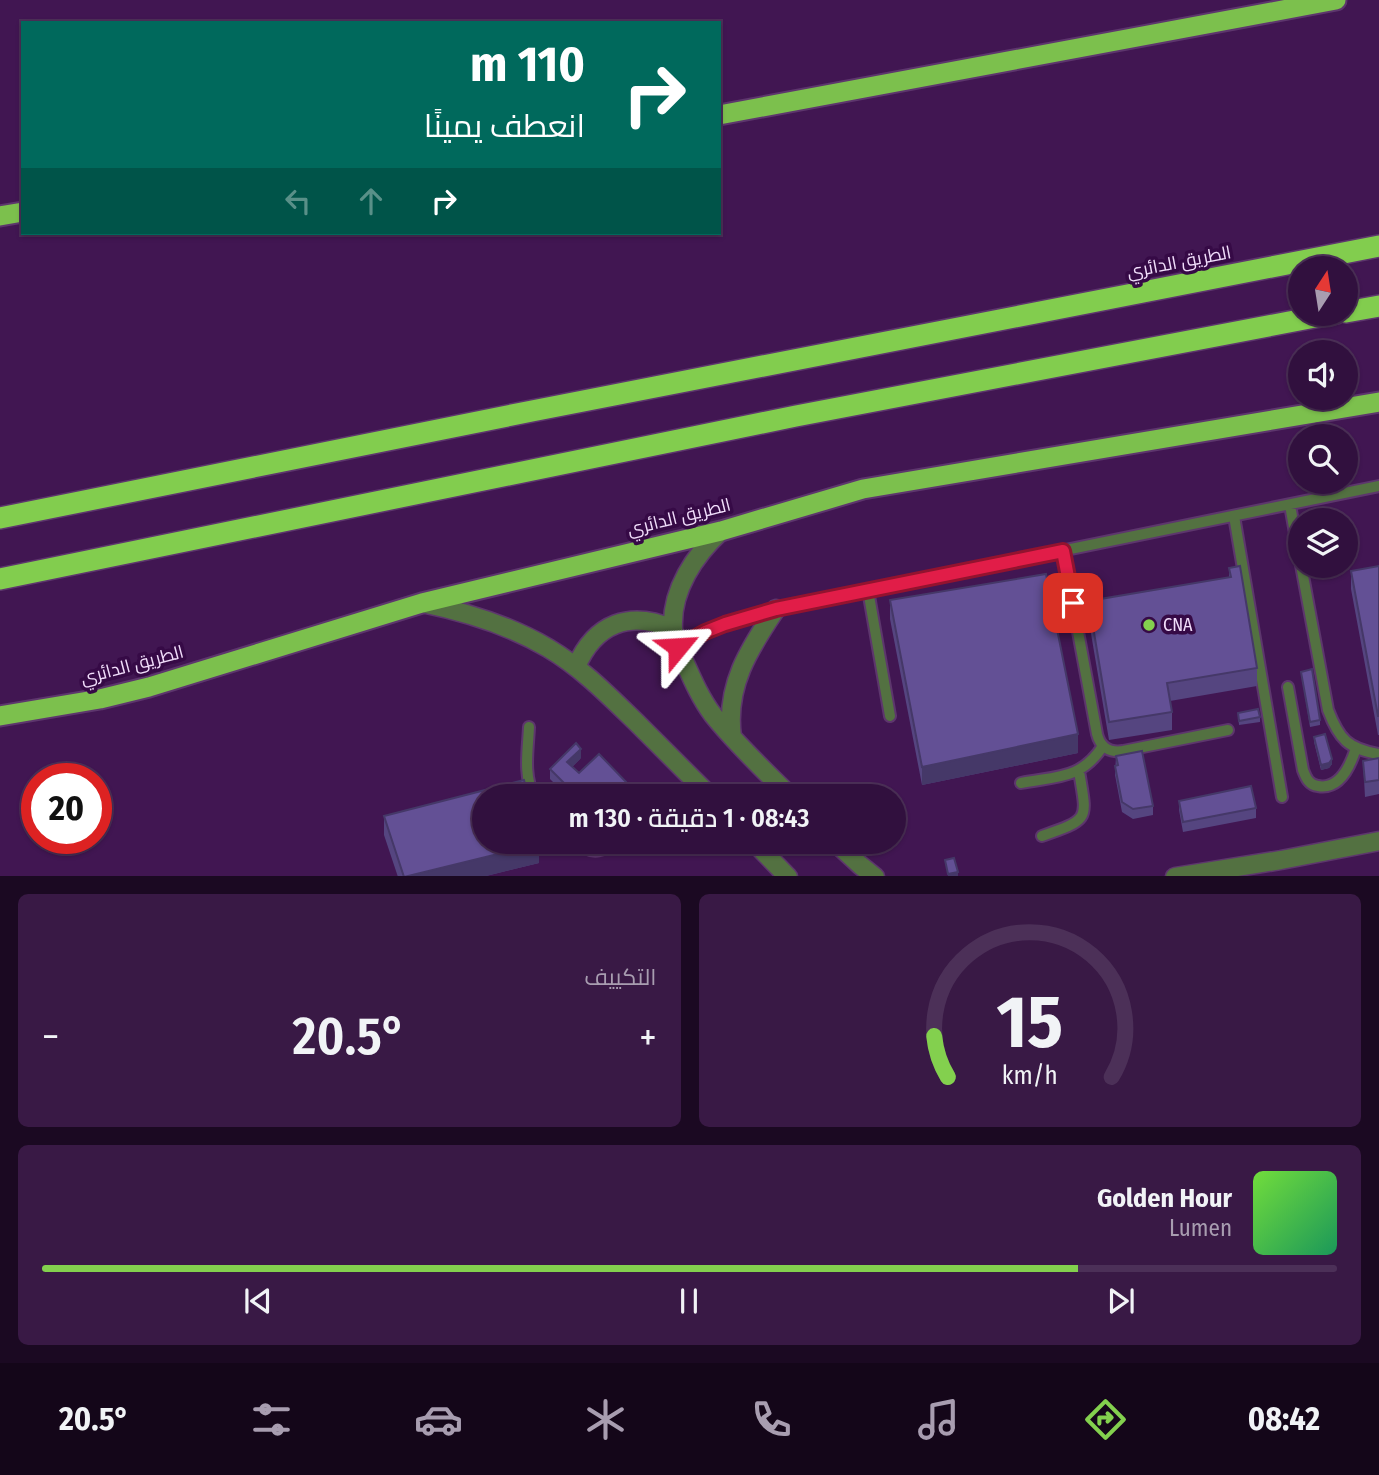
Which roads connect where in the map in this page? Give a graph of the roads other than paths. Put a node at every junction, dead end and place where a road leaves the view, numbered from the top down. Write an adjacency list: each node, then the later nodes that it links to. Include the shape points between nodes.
1 (1336, 0): 2 (highway)
2 (721, 114)
3 (21, 212): 4 (highway)
4 (0, 216)
5 (1379, 246): 14 (highway, الطريق الدائري)
6 (1379, 306): 7 (highway)
7 (1358, 310)
8 (1288, 322): 18 (highway, via 796,416)
9 (1379, 402): 15 (highway, الطريق الدائري, via 863,489)
10 (1379, 486): 11 (lane)
11 (1290, 505): 12 (lane); 13 (lane)
12 (1291, 508)
13 (1234, 516): 16 (lane); 39 (lane)
14 (0, 518)
15 (722, 530): 20 (highway, الطريق الدائري); 22 (street, via 687,574)
16 (1063, 551): 19 (lane); 31 (lane, via 1098,741)
17 (1304, 578): 32 (lane, via 1328,710 1334,728)
18 (0, 579)
19 (868, 590): 21 (lane); 27 (lane)
20 (422, 603): 24 (street, via 487,620 548,648); 26 (highway, الطريق الدائري, via 149,687)
21 (776, 609): 23 (lane, via 725,624); 30 (street, via 740,673 731,705)
22 (673, 629): 23 (street); 24 (street, via 645,620 615,624 591,641)
23 (678, 647): 30 (street, via 695,687)
24 (576, 667): 37 (street)
25 (1288, 687): 32 (lane, via 1303,770 1313,785 1322,787 1338,780)
26 (0, 716)
27 (890, 716)
28 (529, 727): 36 (lane)
29 (1228, 730): 31 (lane, via 1116,752)
30 (732, 737): 38 (street)
31 (1103, 746): 34 (lane)
32 (1356, 748): 33 (lane)
33 (1379, 754)
34 (1079, 771): 35 (lane); 40 (lane, via 1083,815 1075,825)
35 (1021, 783)
36 (529, 784)
37 (698, 784)
38 (778, 784)
39 (1282, 797)
40 (1042, 836)
41 (1379, 841): 44 (street)
42 (766, 854): 45 (street)
43 (848, 854): 46 (street)
44 (1281, 860): 47 (street); 48 (street)
45 (787, 876)
46 (875, 876)
47 (1181, 876)
48 (1266, 876)

